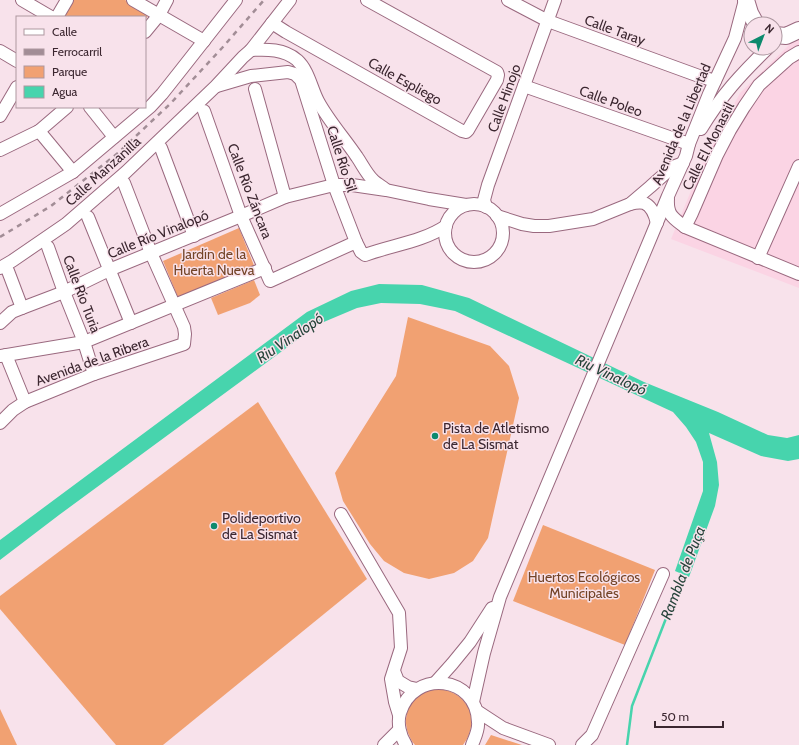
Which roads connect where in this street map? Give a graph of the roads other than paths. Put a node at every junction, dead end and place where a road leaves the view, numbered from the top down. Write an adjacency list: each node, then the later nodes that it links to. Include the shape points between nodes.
1 (22, 0): 12 (street)
2 (67, 0): 13 (street)
3 (133, 0): 11 (street)
4 (167, 0): 11 (street)
5 (236, 0): 20 (street)
6 (290, 0): 16 (street, Calle Manzanilla)
7 (367, 0): 16 (street, Calle Espliego, via 496,72 497,80 466,132)
8 (508, 0): 15 (street, Calle Taray)
9 (555, 0): 15 (street, Calle Hinojo)
10 (746, 0): 14 (main road); 26 (street, Avenida de la Libertad, via 735,38)
11 (159, 15): 18 (street); 20 (street)
12 (49, 16)
13 (58, 16)
14 (752, 16)
15 (548, 21): 26 (street, Calle Taray); 29 (street, Calle Hinojo)
16 (272, 23): 21 (street, Calle Manzanilla)
17 (799, 30): 19 (main road)
18 (146, 31)
19 (783, 37)
20 (204, 41): 37 (street, via 162,94)
21 (251, 50): 28 (street, Calle Manzanilla); 42 (street, via 269,49 288,54 297,60 307,74 319,103)
22 (0, 51): 25 (street)
23 (799, 52): 61 (street, Calle El Monastil, via 759,85 744,107 717,155)
24 (760, 56): 40 (street, via 728,90)
25 (16, 60)
26 (715, 81): 40 (street, Avenida de la Libertad)
27 (303, 84): 28 (street, Calle Manzanilla, via 298,76 288,72 251,76); 45 (street, Calle Río Sil)
28 (216, 86): 72 (street, Calle Manzanilla, via 126,172 66,224 12,261)
29 (524, 86): 40 (street, Calle Poleo); 53 (street, Calle Hinojo, via 488,185 484,200)
30 (16, 89): 35 (street)
31 (255, 89): 49 (street)
32 (66, 108): 36 (street)
33 (91, 108): 37 (street)
34 (204, 111): 55 (street, Calle Río Záncara)
35 (1, 112)
36 (39, 131): 39 (street); 43 (street)
37 (114, 137): 43 (street)
38 (161, 148): 63 (street)
39 (0, 150)
40 (686, 154): 48 (street, Avenida de la Libertad); 51 (street)
41 (799, 166): 70 (street)
42 (366, 170): 46 (street, via 360,181); 47 (street, via 372,179)
43 (73, 172): 54 (street)
44 (124, 183): 69 (street)
45 (334, 185): 46 (street, Calle Río Vinalopó); 49 (street, Calle Río Vinalopó); 66 (street, Calle Río Sil)
46 (352, 185): 47 (street, Calle Río Vinalopó)
47 (386, 190): 50 (street, Calle Río Vinalopó)
48 (668, 196): 59 (street, Avenida de la Libertad); 61 (street, via 670,214)
49 (285, 197): 55 (street, Calle Río Vinalopó)
50 (434, 199): 52 (street, Calle Río Vinalopó); 58 (street, via 444,208 448,216)
51 (630, 204): 59 (street, via 644,203 652,210); 60 (street, via 593,220 549,226)
52 (466, 205): 53 (street); 58 (street, via 452,214)
53 (486, 207): 56 (street)
54 (0, 214)
55 (241, 216): 63 (street, Calle Río Vinalopó); 71 (street, Calle Río Záncara)
56 (497, 216): 60 (street); 62 (street)
57 (88, 217): 73 (street)
58 (447, 223): 65 (street); 68 (street, via 445,233)
59 (657, 223): 64 (street, Avenida de la Libertad)
60 (522, 224): 62 (street, via 514,225)
61 (685, 227): 64 (street, via 666,226); 70 (street)
62 (503, 232): 68 (street, via 499,248 490,257 481,261 463,260)
63 (194, 236): 69 (street, Calle Río Vinalopó)
64 (651, 237): 87 (street, Avenida de la Libertad)
65 (423, 238): 66 (street, via 365,255); 68 (street, via 438,241)
66 (356, 242): 71 (street, Calle Río Záncara, via 270,280)
67 (48, 247): 75 (street, Calle Río Turia)
68 (449, 248)
69 (151, 253): 73 (street, Calle Río Vinalopó); 76 (street)
70 (758, 258): 74 (street)
71 (265, 268): 76 (street)
72 (4, 270): 77 (street)
73 (109, 270): 75 (street, Calle Río Vinalopó); 79 (street)
74 (799, 274)
75 (64, 292): 77 (street, Calle Río Vinalopó); 80 (street, Calle Río Turia)
76 (174, 305): 79 (street); 82 (street, Avenida de la Ribera, via 184,327 184,344)
77 (22, 308): 78 (street, Calle Río Vinalopó, via 12,312)
78 (0, 323)
79 (131, 323): 80 (street)
80 (84, 342): 81 (street); 82 (street, Calle Río Turia)
81 (3, 356): 83 (street)
82 (94, 374): 83 (street, Avenida de la Ribera)
83 (25, 402): 84 (street, Avenida de la Ribera)
84 (0, 423)
85 (341, 514): 88 (street, via 399,612 401,648)
86 (663, 574): 100 (street, via 592,735)
87 (500, 596): 89 (street, via 470,642); 91 (street, via 484,653)
88 (394, 671): 90 (street, via 398,681); 92 (street, via 391,679)
89 (435, 683): 90 (street); 91 (street, via 457,687 466,694)
90 (417, 689): 92 (street, via 409,696)
91 (475, 707): 93 (street); 95 (street)
92 (399, 715): 94 (street)
93 (503, 728): 95 (street); 99 (street)
94 (399, 730): 96 (street); 97 (street)
95 (477, 733): 98 (street)
96 (384, 745)
97 (406, 745)
98 (472, 745)
99 (549, 745)
100 (582, 745)

